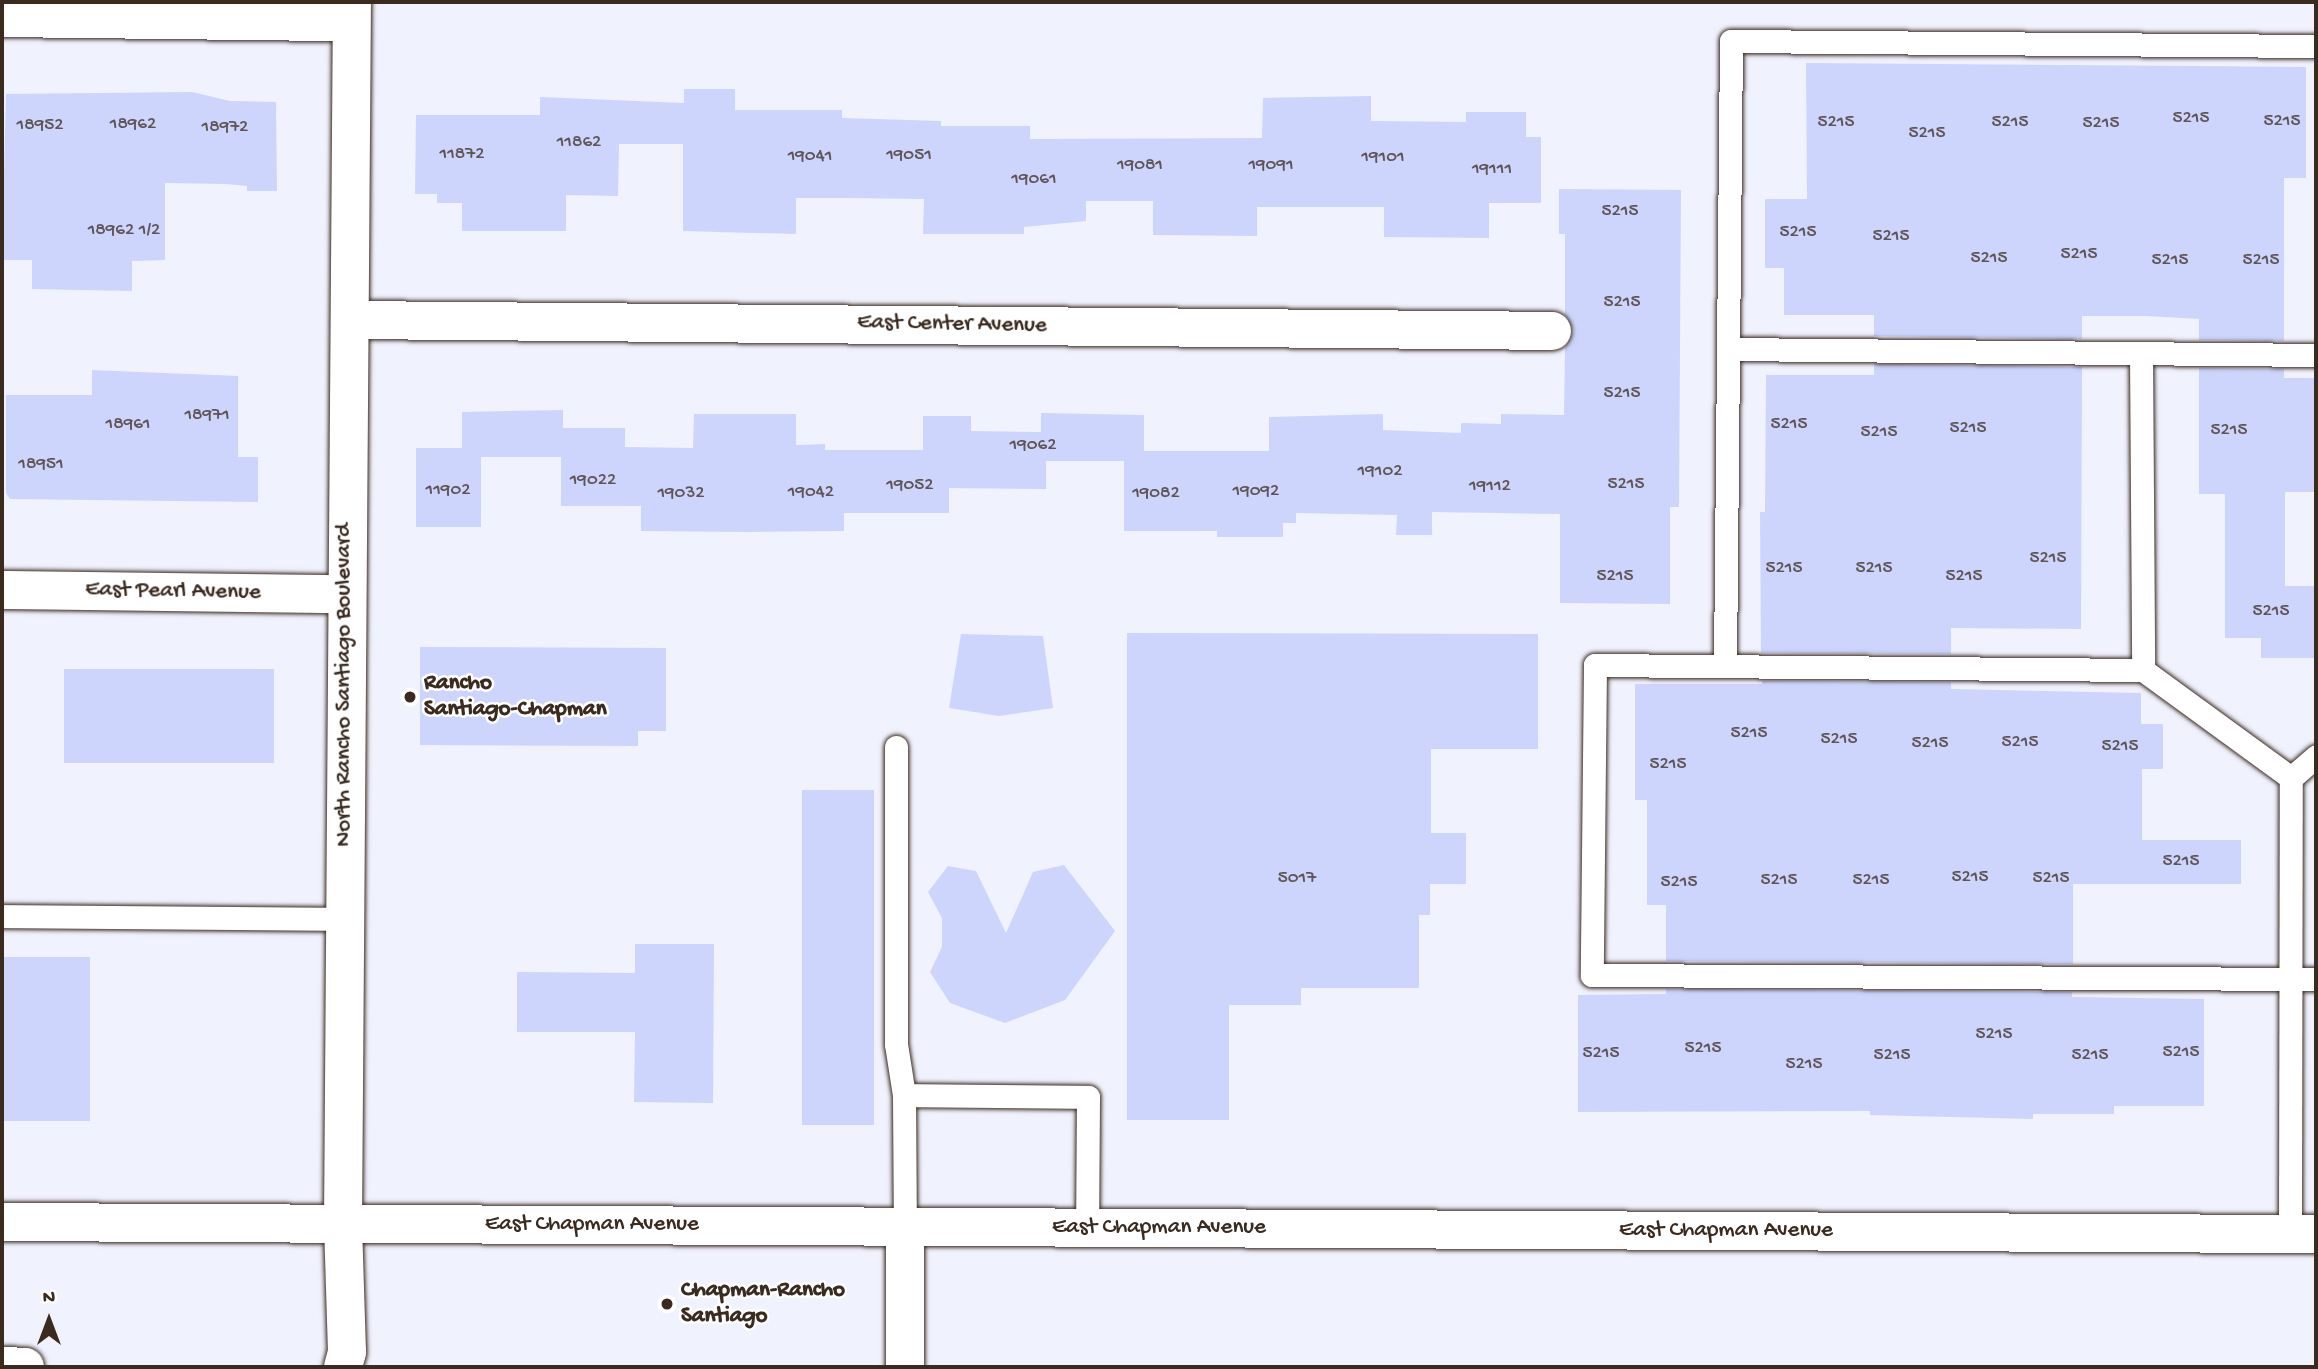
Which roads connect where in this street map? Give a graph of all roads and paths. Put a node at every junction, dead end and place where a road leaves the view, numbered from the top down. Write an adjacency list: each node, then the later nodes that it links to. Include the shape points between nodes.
1 (351, 12): 2 (street); 4 (street, North Rancho Santiago Boulevard)
2 (2, 18)
3 (2316, 46): 6 (lane, via 1731,41)
4 (351, 320): 5 (street, East Center Avenue); 10 (street, North Rancho Santiago Boulevard)
5 (1552, 331)
6 (1728, 349): 7 (lane); 11 (lane)
7 (2141, 353): 8 (lane); 12 (lane)
8 (2316, 355)
9 (2, 590): 10 (street, East Pearl Avenue)
10 (345, 594): 17 (street, North Rancho Santiago Boulevard)
11 (1725, 666): 12 (lane); 18 (lane, via 1595,665 1592,975)
12 (2143, 670): 15 (lane)
13 (896, 747): 20 (lane, via 896,1044)
14 (2316, 756): 15 (lane)
15 (2291, 778): 18 (lane)
16 (2, 916): 17 (lane)
17 (344, 919): 22 (street, North Rancho Santiago Boulevard)
18 (2290, 979): 19 (lane); 25 (lane)
19 (2316, 979)
20 (904, 1095): 23 (lane); 24 (lane, via 1088,1097)
21 (2, 1222): 22 (street, East Chapman Avenue)
22 (343, 1223): 23 (street, East Chapman Avenue); 28 (street, North Rancho Santiago Boulevard, via 347,1352)
23 (905, 1226): 24 (street, East Chapman Avenue); 29 (street)
24 (1087, 1227): 25 (street, East Chapman Avenue)
25 (2303, 1233)
26 (2, 1366): 27 (street)
27 (25, 1367)
28 (343, 1367)
29 (905, 1367)

